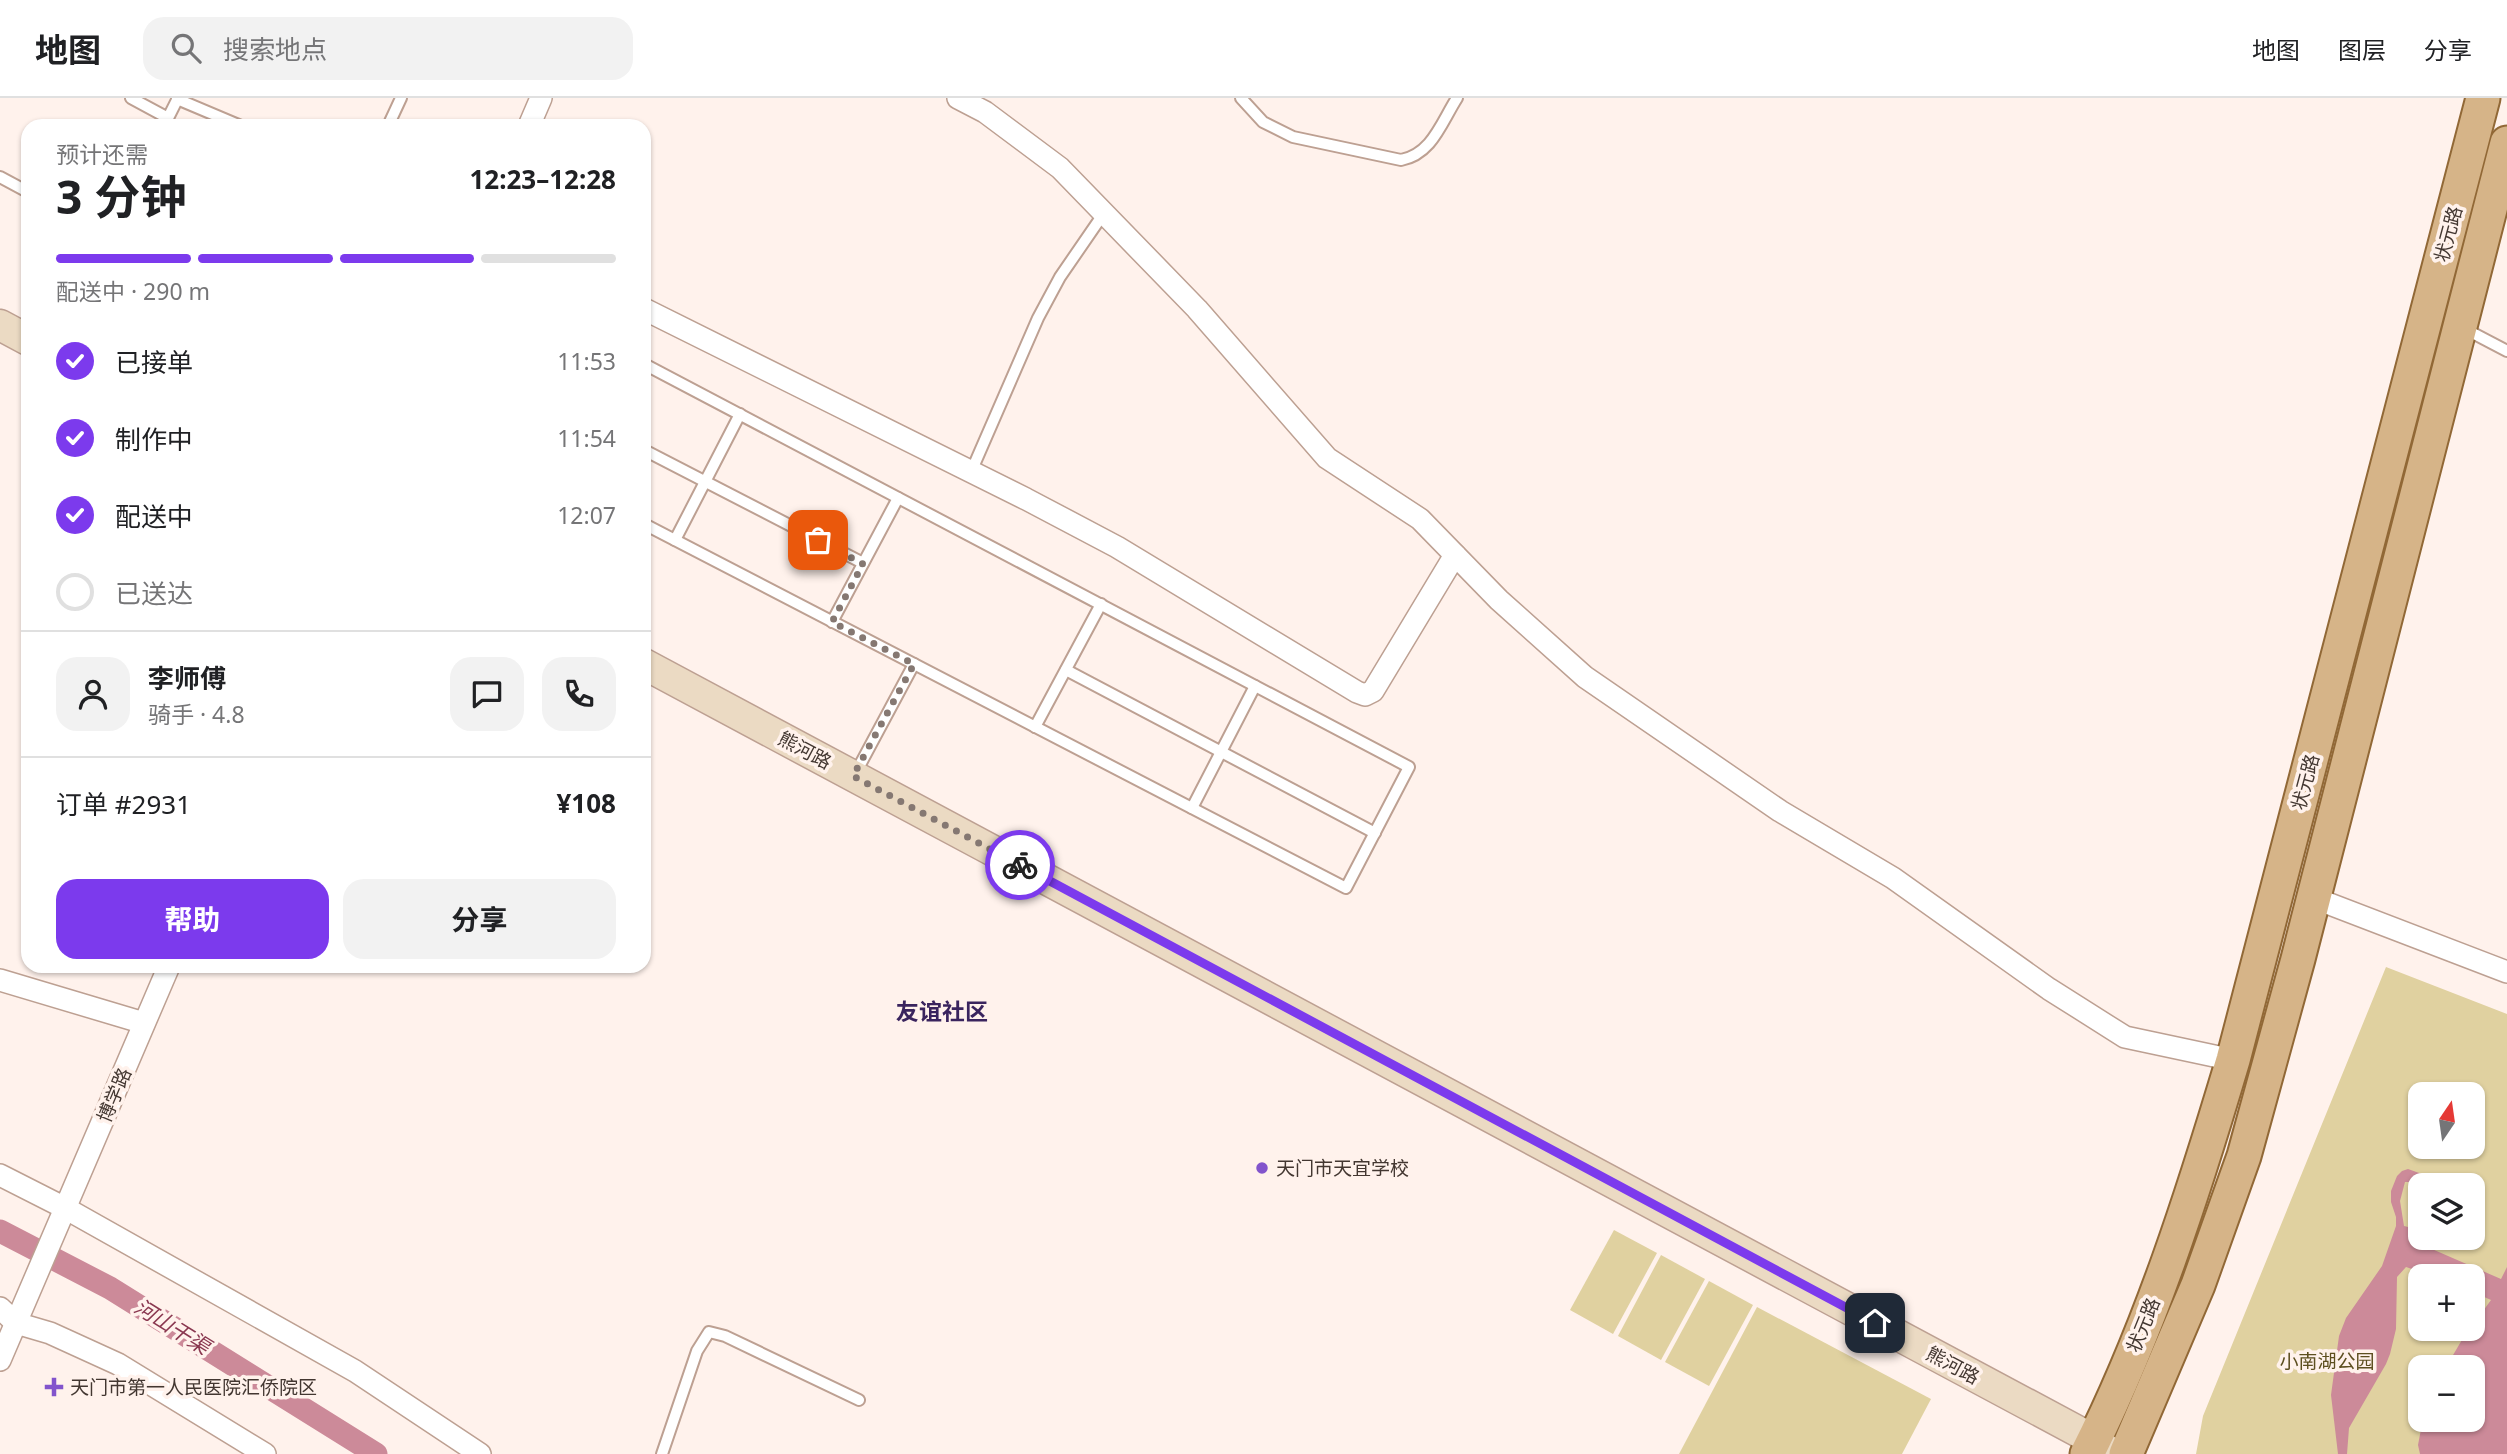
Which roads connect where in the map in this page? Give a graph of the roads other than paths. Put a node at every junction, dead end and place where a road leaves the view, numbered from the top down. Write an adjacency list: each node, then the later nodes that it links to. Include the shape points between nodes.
1 (131, 98): 9 (lane)
2 (401, 98): 12 (lane)
3 (541, 98): 13 (street)
4 (958, 98): 17 (street, via 985,112 1060,167)
5 (1241, 98): 6 (lane, via 1263,122 1293,137 1401,160 1425,150)
6 (1457, 98)
7 (2483, 98): 49 (main road, 状元路)
8 (178, 99): 10 (lane); 11 (lane)
9 (162, 119)
10 (168, 119)
11 (224, 119)
12 (391, 119)
13 (532, 119)
14 (2507, 143): 20 (main road, 状元路)
15 (0, 177): 16 (lane)
16 (21, 188)
17 (1104, 213): 26 (lane, via 1038,318); 31 (street, via 1197,309 1327,458 1420,519)
18 (651, 312): 26 (street)
19 (0, 325): 21 (street)
20 (2459, 326): 22 (lane); 44 (main road, 状元路)
21 (21, 336)
22 (2507, 351)
23 (651, 368): 24 (lane)
24 (740, 414): 27 (lane); 28 (lane)
25 (651, 454): 27 (lane)
26 (971, 472): 31 (street, via 1117,547 1365,695 1373,691)
27 (705, 481): 30 (lane); 32 (lane)
28 (898, 498): 32 (lane); 33 (lane)
29 (651, 528): 30 (lane)
30 (675, 540): 34 (lane)
31 (1455, 555): 49 (street, via 1585,677 1780,811 1893,878 2049,989 2125,1037)
32 (863, 564): 34 (lane)
33 (1101, 604): 37 (lane); 38 (lane)
34 (832, 622): 35 (lane)
35 (914, 664): 39 (lane); 41 (lane)
36 (651, 668): 41 (street, 熊河路)
37 (1066, 670): 39 (lane); 40 (lane)
38 (1255, 686): 40 (lane); 43 (lane, via 1409,767)
39 (1035, 727): 42 (lane)
40 (1221, 752): 42 (lane); 43 (lane)
41 (853, 776): 55 (street, 熊河路)
42 (1192, 808): 43 (lane, via 1346,888)
43 (1374, 833)
44 (2314, 898): 45 (street); 59 (main road, 状元路, via 2244,1156 2198,1285)
45 (2507, 972)
46 (166, 973): 48 (street, 博学路)
47 (0, 980): 48 (street)
48 (144, 1023): 51 (street, 博学路)
49 (2233, 1059): 55 (main road, 状元路, via 2196,1182)
50 (0, 1175): 51 (street)
51 (62, 1215): 52 (street, 博学路); 57 (street, via 355,1371)
52 (12, 1315): 53 (street); 56 (street, via 118,1364)
53 (0, 1360)
54 (859, 1400): 58 (lane, via 709,1332 697,1351)
55 (2098, 1449)
56 (265, 1454)
57 (480, 1454)
58 (662, 1454)
59 (2126, 1454)

